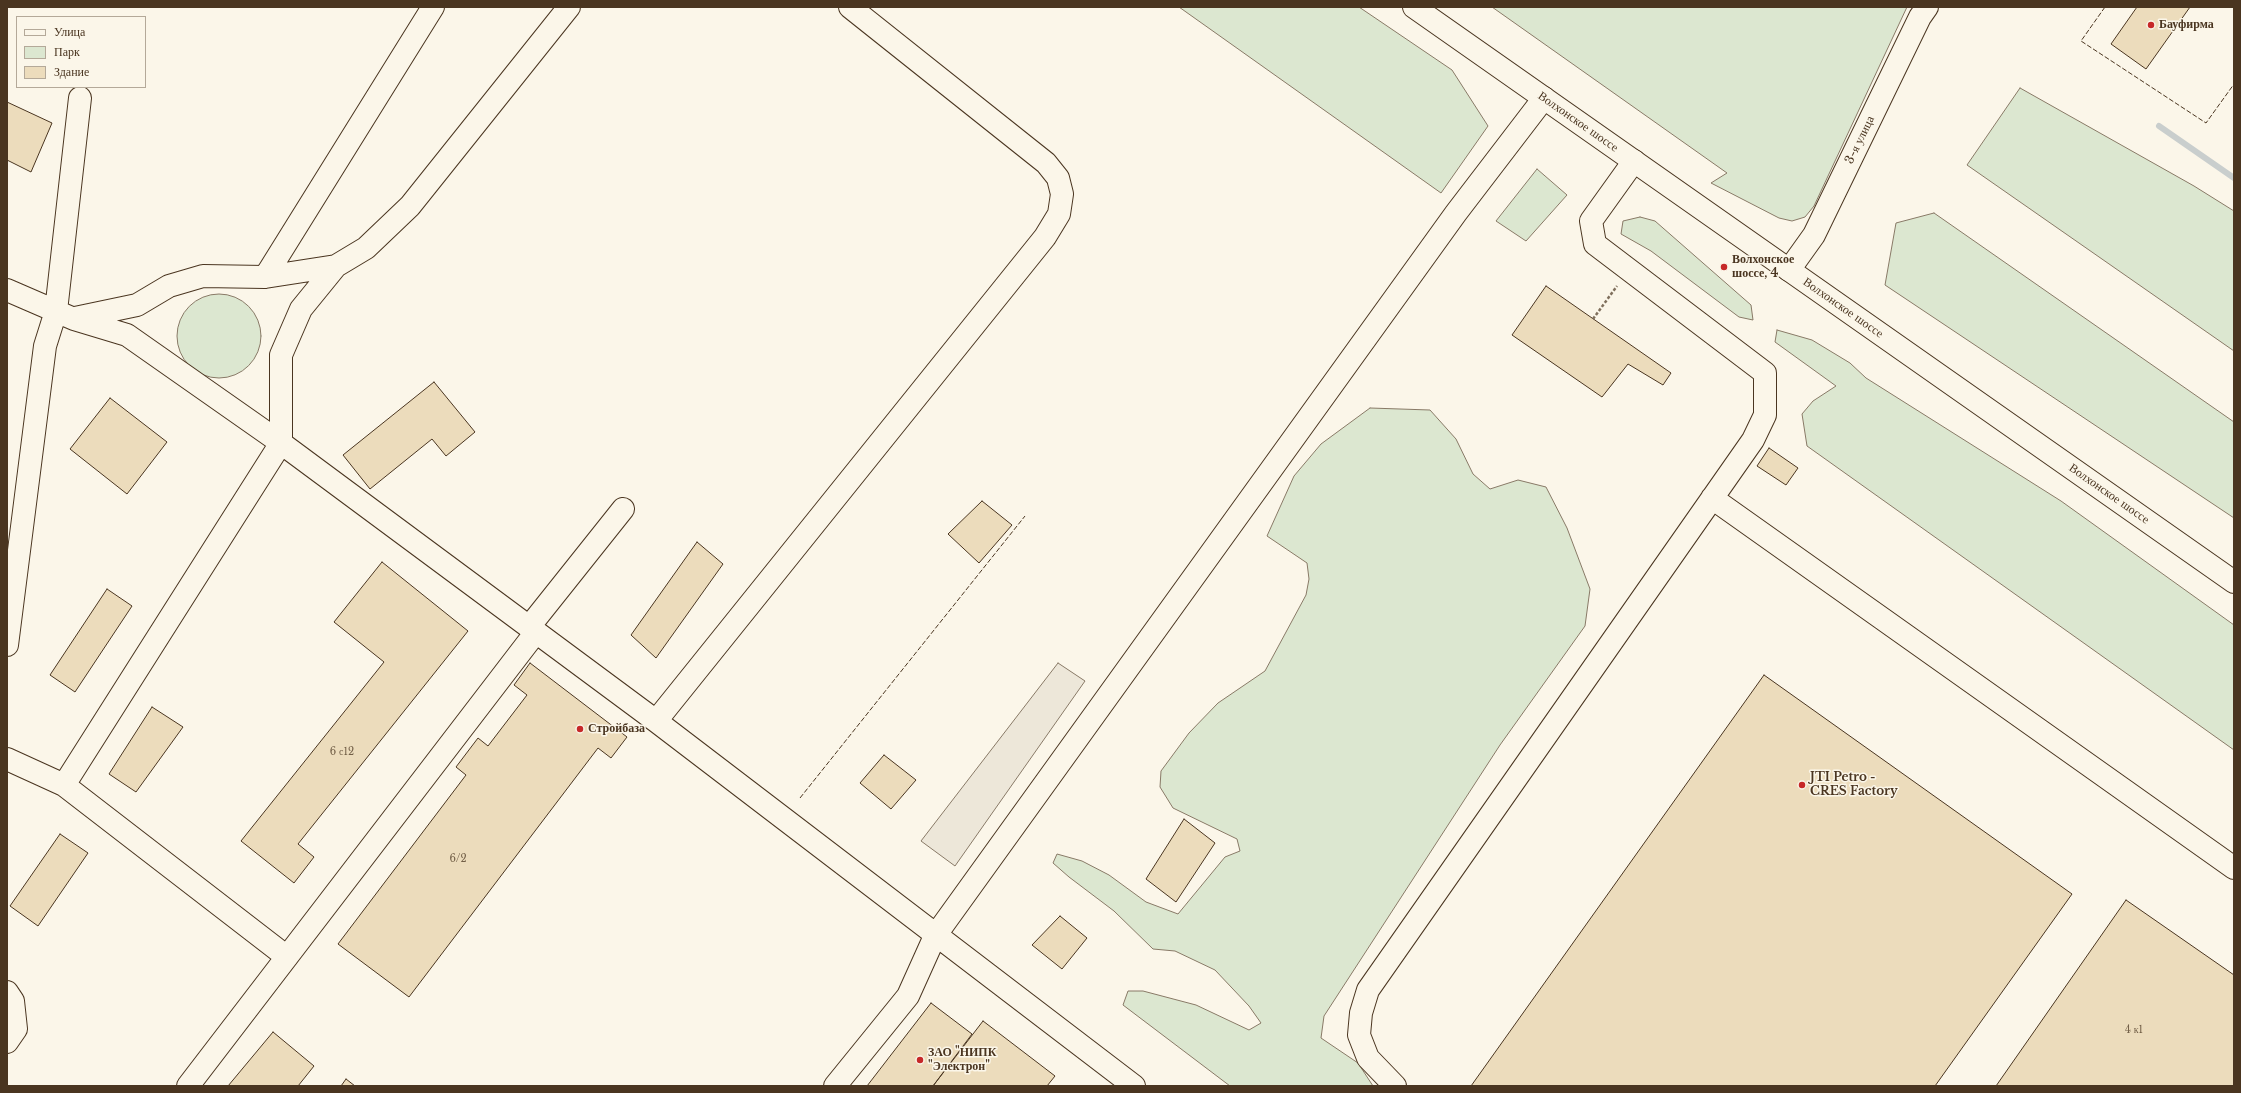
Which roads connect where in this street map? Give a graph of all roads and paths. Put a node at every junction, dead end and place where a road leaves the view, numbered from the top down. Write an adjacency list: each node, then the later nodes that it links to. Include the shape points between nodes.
1 (433, 7): 11 (main road)
2 (569, 7): 9 (main road, via 410,206 366,248)
3 (850, 7): 20 (main road, via 1046,163 1058,178 1062,194 1059,214 1045,237)
4 (1414, 7): 7 (main road, Волхонское шоссе)
5 (1927, 7): 10 (main road, 3-я улица, via 1814,235)
6 (80, 98): 13 (main road)
7 (1544, 98): 8 (main road, Волхонское шоссе); 24 (main road, via 1452,219)
8 (1634, 161): 10 (main road, Волхонское шоссе); 15 (main road, via 1591,221 1595,244 1765,373 1765,415 1753,440)
9 (336, 266): 11 (main road); 14 (main road, via 301,309 281,355)
10 (1789, 270): 17 (main road, Волхонское шоссе)
11 (265, 277): 13 (main road, via 203,276 169,286 137,305)
12 (7, 290): 13 (main road)
13 (65, 315): 14 (main road, via 127,335); 19 (main road, via 45,346)
14 (281, 443): 18 (main road); 22 (main road)
15 (1712, 498): 23 (main road); 31 (main road, via 1368,990 1361,1013 1359,1035 1368,1058)
16 (623, 509): 18 (main road)
17 (2234, 582)
18 (533, 629): 20 (main road); 25 (main road)
19 (7, 645)
20 (656, 721): 24 (main road)
21 (7, 759): 22 (main road)
22 (64, 785): 25 (main road)
23 (2234, 868)
24 (935, 936): 29 (main road, via 908,996); 30 (main road)
25 (287, 957): 28 (main road)
26 (7, 992): 27 (main road, via 13,1001 16,1029)
27 (7, 1042)
28 (188, 1086)
29 (835, 1086)
30 (1134, 1086)
31 (1395, 1086)

